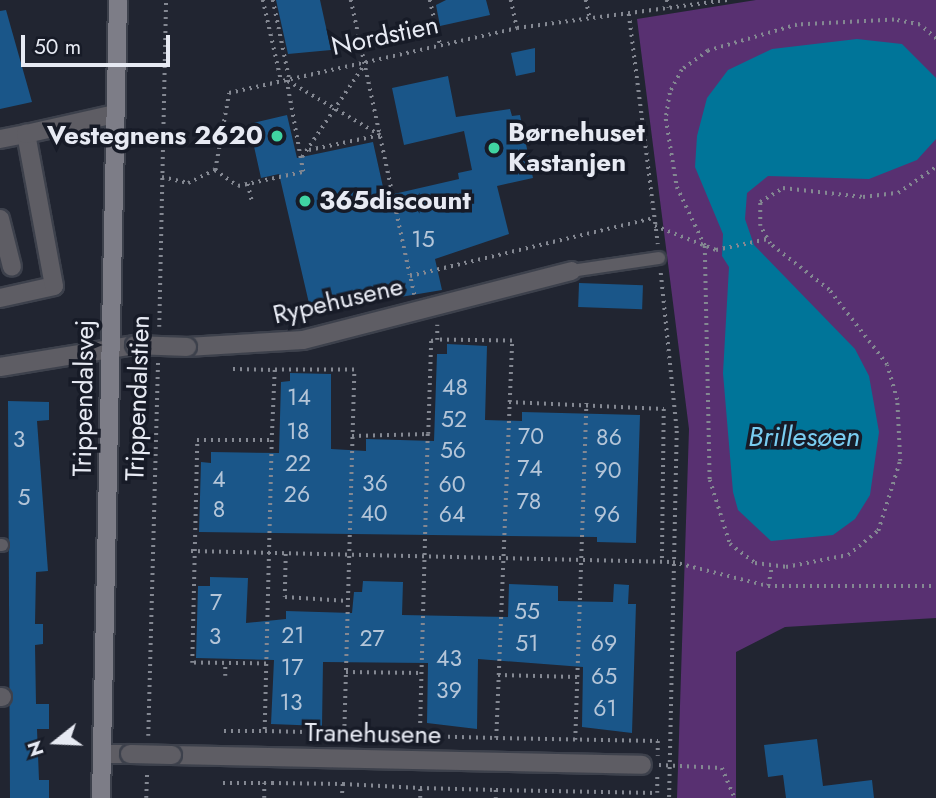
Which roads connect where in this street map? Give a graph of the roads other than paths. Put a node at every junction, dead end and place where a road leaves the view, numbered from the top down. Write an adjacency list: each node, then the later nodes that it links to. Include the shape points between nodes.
1 (118, 0): 2 (street, Trippendalsvej)
2 (115, 114): 3 (street); 10 (street, Trippendalsvej)
3 (26, 134): 4 (street); 9 (street, via 54,286)
4 (0, 139)
5 (0, 219): 7 (street)
6 (659, 258): 8 (lane)
7 (12, 268)
8 (571, 271): 10 (street, Rypehusene, bridge, via 303,340 187,347)
9 (0, 298)
10 (112, 345): 11 (street, Rypehusene); 12 (street, Trippendalsvej)
11 (0, 367)
12 (102, 754): 13 (street, Tranehusene, bridge); 14 (street, Trippendalsvej)
13 (642, 765)
14 (101, 798)

